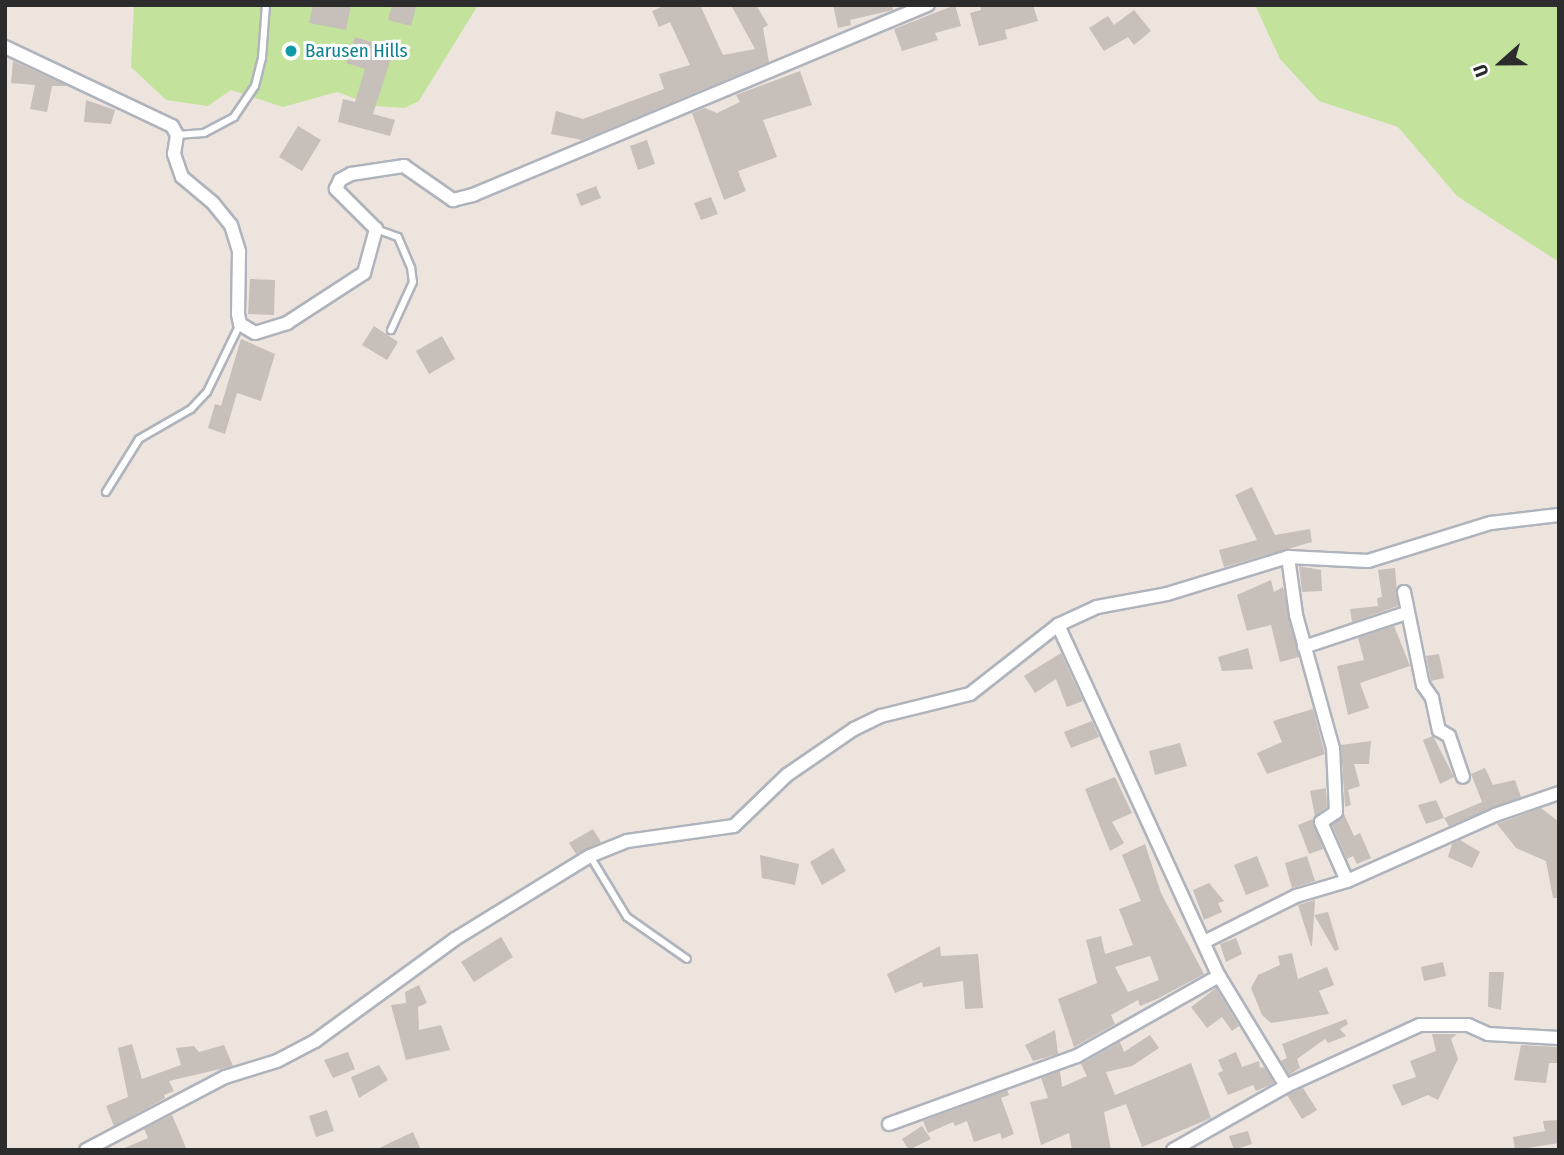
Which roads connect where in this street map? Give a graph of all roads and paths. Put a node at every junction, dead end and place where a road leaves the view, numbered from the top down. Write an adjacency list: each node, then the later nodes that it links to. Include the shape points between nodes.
1 (266, 5): 4 (lane, via 262,58 255,86 241,107 234,117 204,133)
2 (928, 5): 5 (street, via 473,195 453,200 404,166 388,165 340,180 336,189 341,198)
3 (5, 47): 4 (street, via 129,103 172,126)
4 (177, 135): 6 (street, via 177,169 213,203 235,237)
5 (376, 229): 6 (street, via 364,273 357,280 263,332 246,330); 7 (lane, via 398,237 411,268 412,282)
6 (240, 324): 8 (lane, via 206,392 191,409 139,439)
7 (391, 330)
8 (106, 492)
9 (1559, 515): 10 (street, via 1491,523 1368,561)
10 (1288, 556): 13 (street, via 1167,594 1097,607); 14 (street)
11 (1404, 592): 12 (street)
12 (1406, 613): 14 (street); 15 (street, via 1423,685 1432,698 1439,730 1449,736)
13 (1058, 625): 17 (street, via 970,694 881,716 854,729 788,775 734,826 627,841); 19 (street)
14 (1304, 647): 18 (street, via 1333,748 1336,813 1321,822)
15 (1463, 777)
16 (1559, 793): 18 (street, via 1495,815)
17 (590, 856): 20 (lane, via 627,918); 25 (street, via 456,939 315,1041 278,1061 225,1077)
18 (1347, 881): 19 (street, via 1296,896)
19 (1206, 941): 21 (street)
20 (687, 958)
21 (1219, 976): 23 (street); 24 (street, via 1077,1056)
22 (1559, 1038): 23 (street, via 1488,1034 1468,1025 1420,1025)
23 (1286, 1086): 26 (street)
24 (889, 1124)
25 (86, 1150)
26 (1173, 1150)

